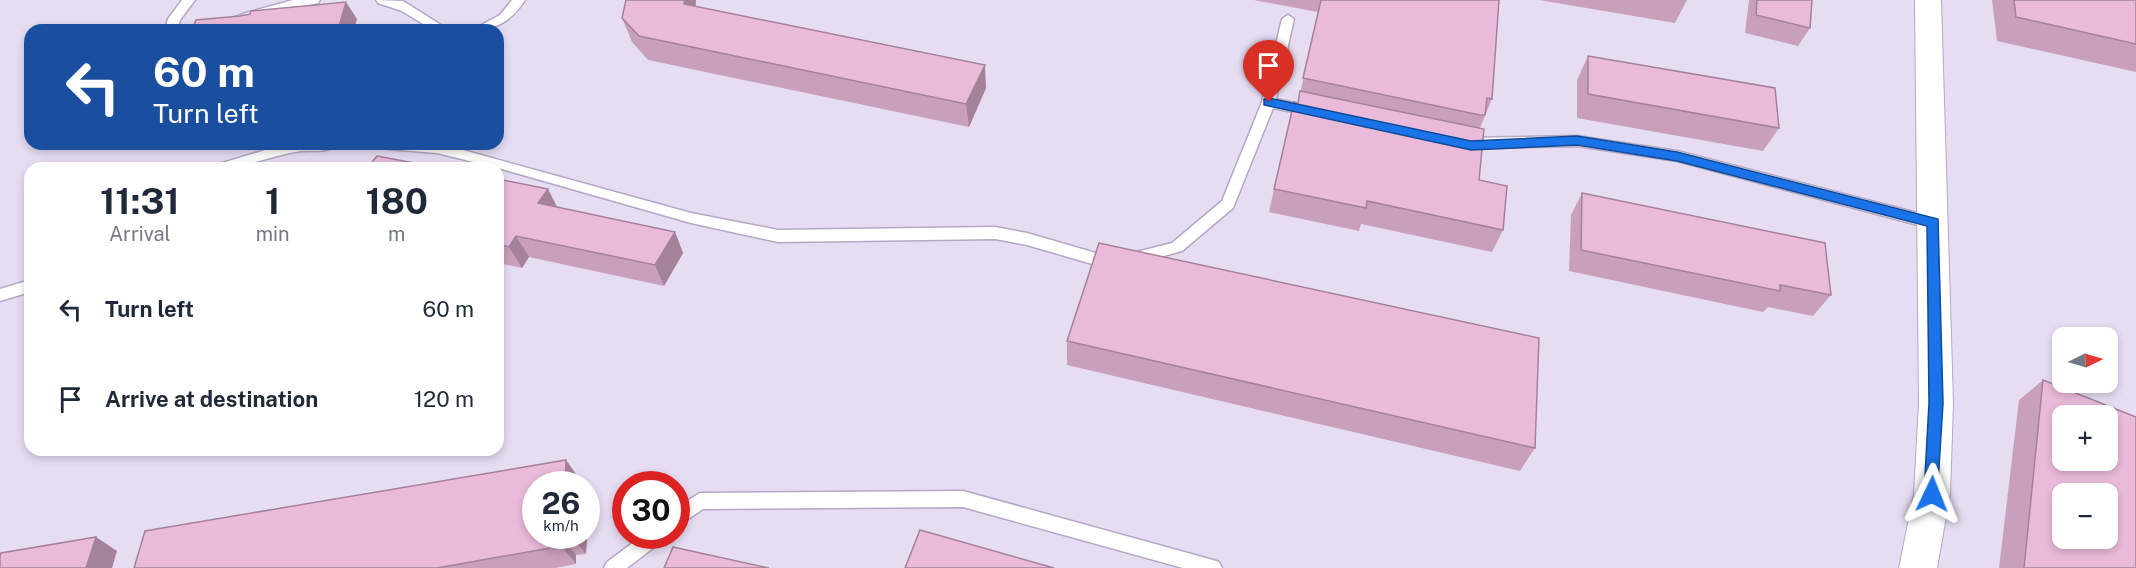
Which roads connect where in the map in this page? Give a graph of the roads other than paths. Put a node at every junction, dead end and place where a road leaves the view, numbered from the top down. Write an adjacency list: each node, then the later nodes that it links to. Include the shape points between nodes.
1 (189, 0): 7 (lane)
2 (314, 0): 8 (lane, via 283,5)
3 (382, 0): 9 (lane, via 412,9)
4 (519, 0): 10 (lane, via 504,18)
5 (1928, 0): 19 (street)
6 (1288, 19): 11 (lane)
7 (173, 24)
8 (226, 24)
9 (432, 24)
10 (491, 24)
11 (1269, 102): 12 (lane); 18 (lane, via 1228,204 1177,248 1113,264 995,233 778,236 691,218)
12 (1325, 114)
13 (1448, 140): 19 (lane, via 1471,145 1577,141 1677,156)
14 (284, 150): 16 (lane)
15 (448, 150): 17 (lane)
16 (240, 162)
17 (491, 162)
18 (504, 166)
19 (1933, 223): 26 (street, via 1936,415 1932,494)
20 (24, 288): 21 (lane)
21 (0, 295)
22 (690, 508): 25 (lane, via 700,501 963,499)
23 (638, 549): 24 (lane)
24 (613, 568)
25 (1213, 568)
26 (1918, 568)

